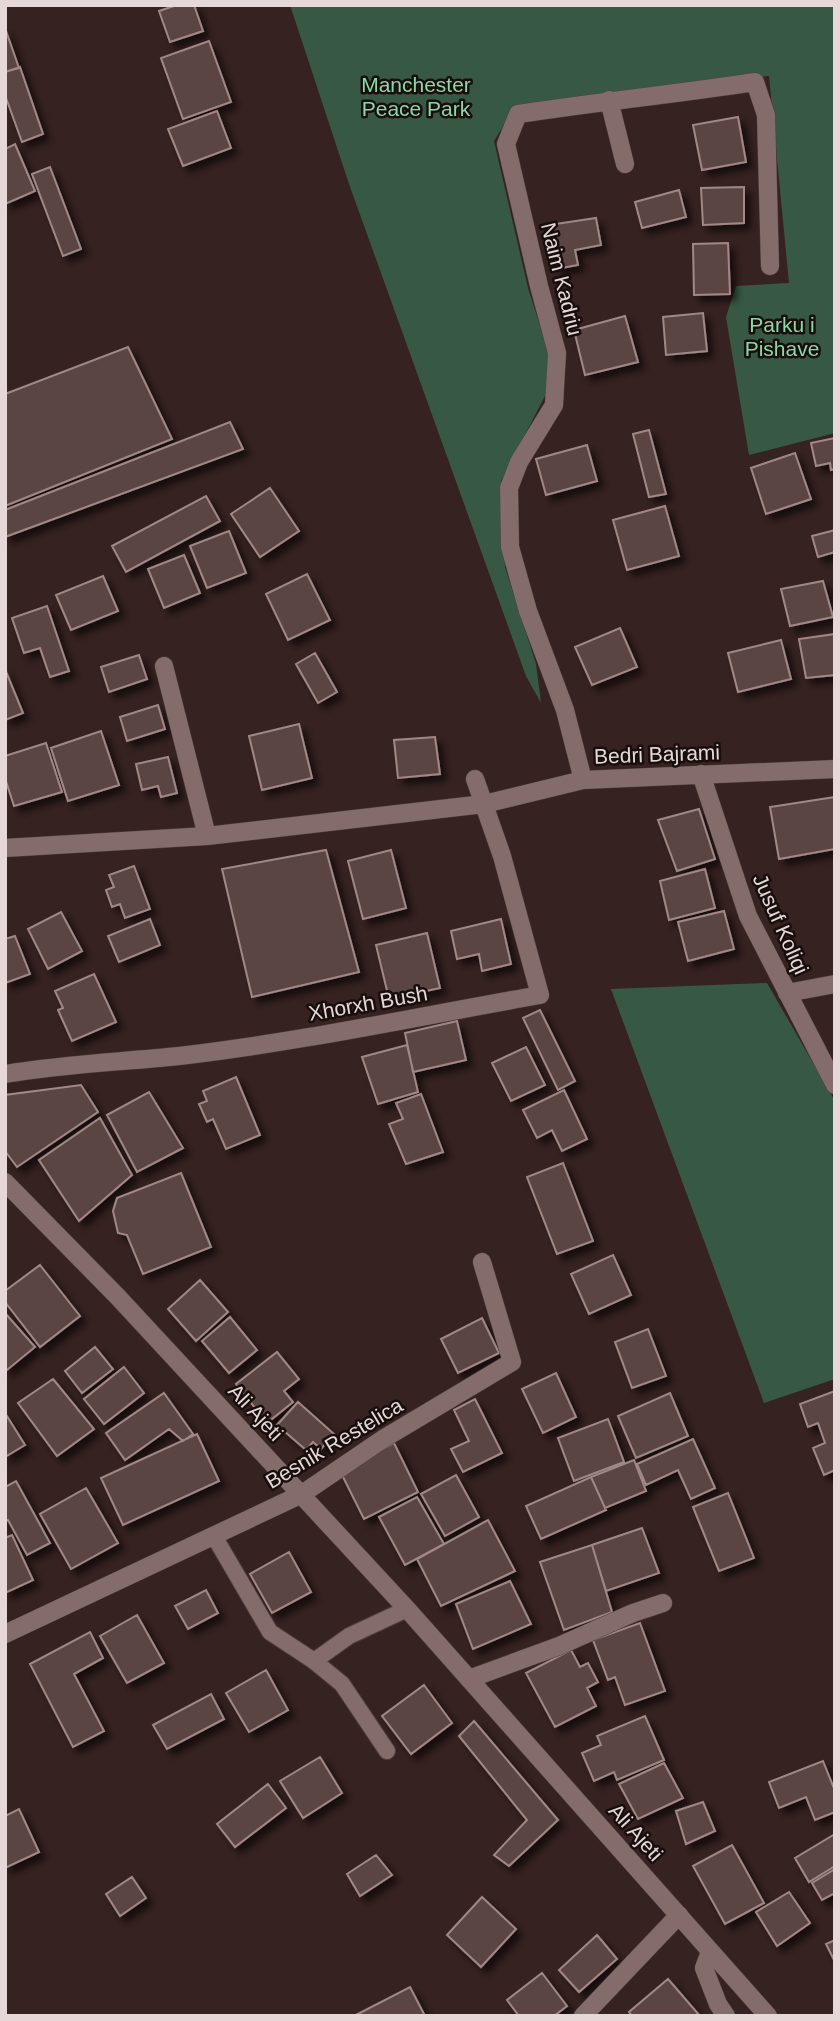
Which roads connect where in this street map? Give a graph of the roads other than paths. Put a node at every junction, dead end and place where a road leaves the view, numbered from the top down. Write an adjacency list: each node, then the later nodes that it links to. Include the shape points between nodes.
1 (609, 100): 2 (street); 3 (street, Naim Kadriu, via 755,82 766,115); 8 (street, Naim Kadriu, via 519,114 506,144 557,353 554,405 519,462 509,488 510,547 565,710)
2 (625, 164)
3 (770, 266)
4 (164, 666): 10 (street)
5 (835, 769): 6 (street, Bedri Bajrami)
6 (701, 775): 8 (street, Bedri Bajrami); 13 (street, Jusuf Koliqi, via 748,916)
7 (475, 779): 9 (street)
8 (583, 780): 9 (street, Bedri Bajrami)
9 (484, 804): 10 (street, Bedri Bajrami); 14 (street, Xhorxh Bush, via 540,995 309,1037)
10 (207, 836): 11 (street, Bedri Bajrami)
11 (5, 848)
12 (835, 984): 13 (street)
13 (787, 993): 15 (street, Jusuf Koliqi)
14 (5, 1074)
15 (835, 1086)
16 (5, 1182): 18 (street, Ali Ajeti)
17 (482, 1262): 18 (street, Besnik Restelica, via 512,1362)
18 (302, 1494): 19 (street, Besnik Restelica); 21 (street, Ali Ajeti)
19 (214, 1536): 22 (street, Besnik Restelica); 23 (lane, via 270,1632)
20 (663, 1603): 24 (street)
21 (407, 1609): 23 (lane, via 349,1636); 24 (street, Ali Ajeti)
22 (5, 1634)
23 (314, 1661): 25 (lane, via 342,1684)
24 (469, 1679): 26 (street, Ali Ajeti)
25 (387, 1751)
26 (679, 1915): 27 (street, Ali Ajeti); 28 (street)
27 (710, 1952): 29 (street, via 704,1968); 30 (street, Ali Ajeti)
28 (583, 2016)
29 (726, 2016)
30 (768, 2016)

